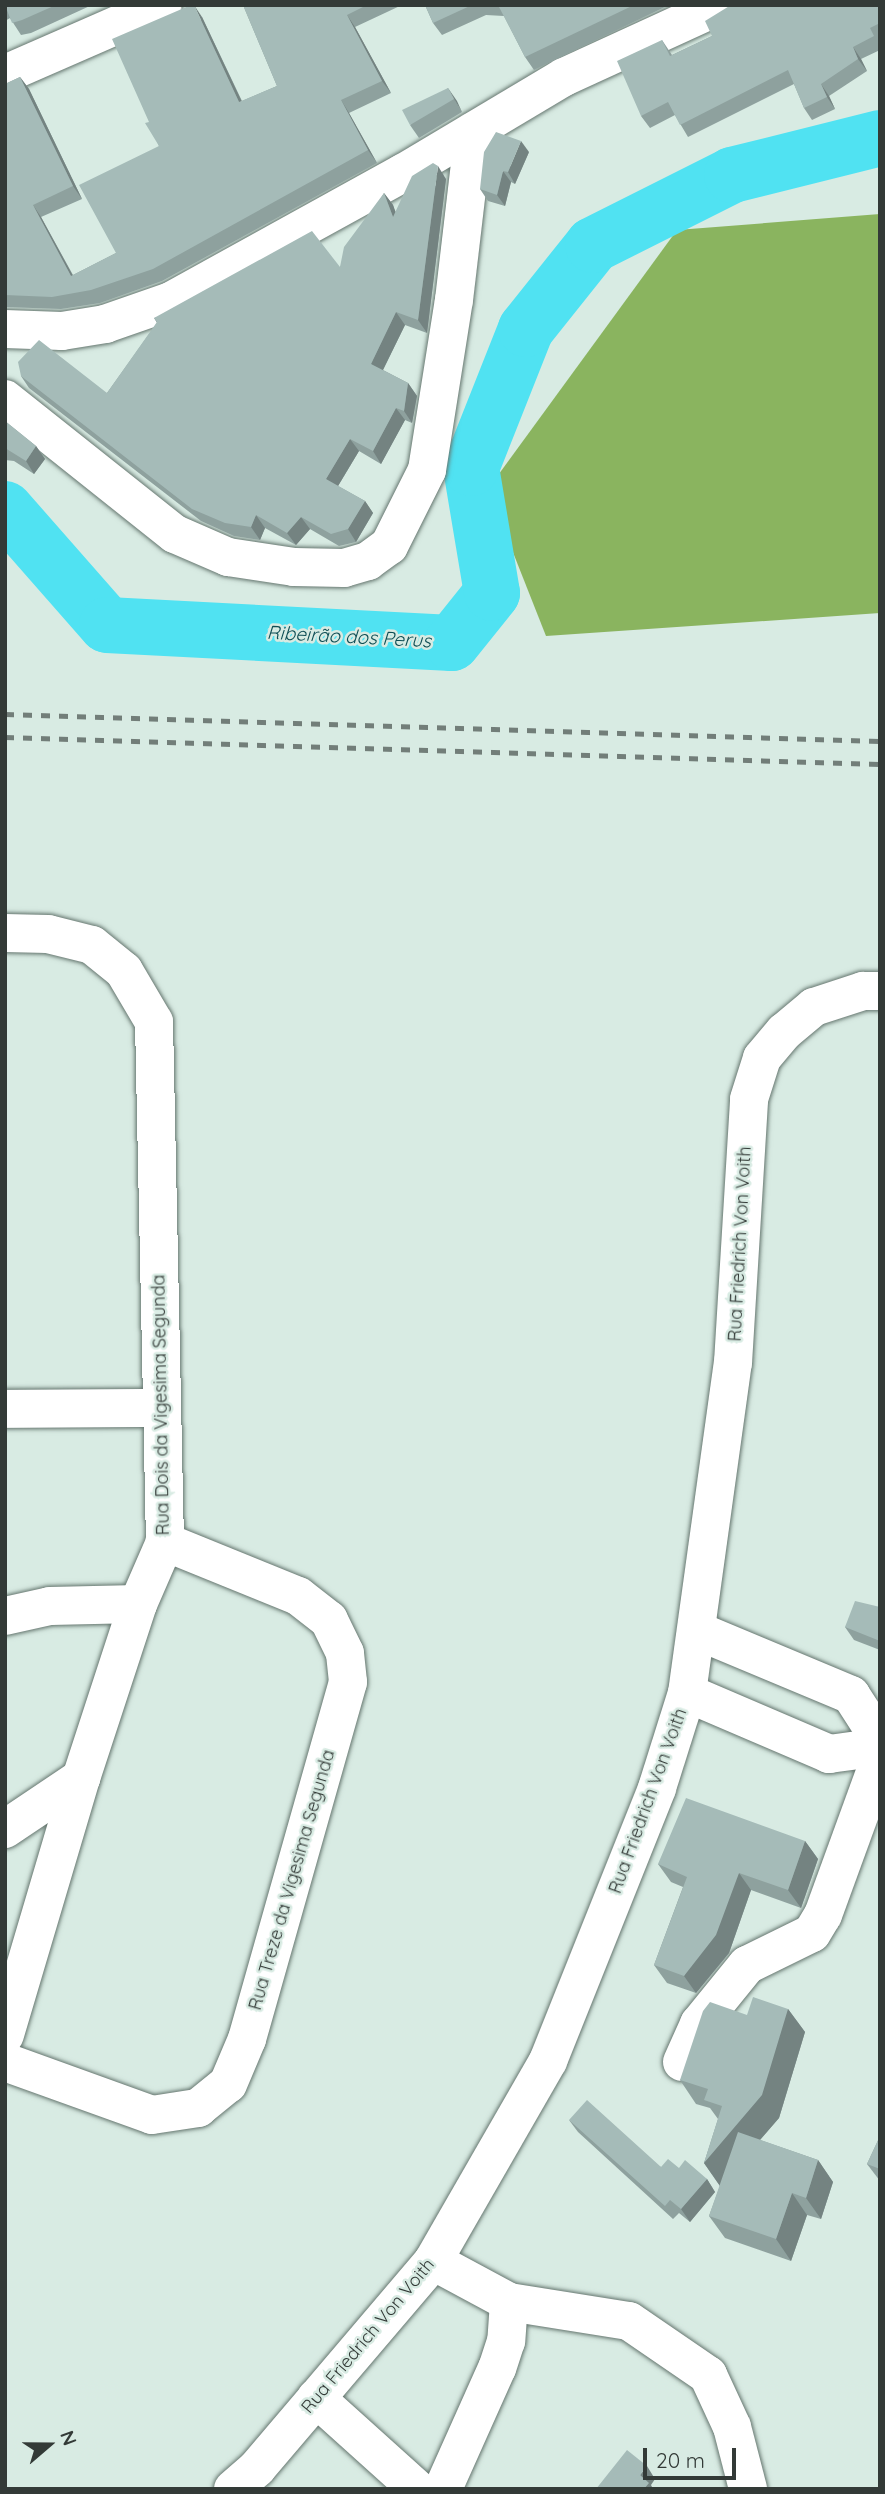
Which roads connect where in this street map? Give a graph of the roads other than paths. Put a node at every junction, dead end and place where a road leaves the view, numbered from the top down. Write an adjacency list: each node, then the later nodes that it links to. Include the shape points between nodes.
1 (163, 5): 3 (street)
2 (721, 5): 4 (street, via 589,64)
3 (5, 74)
4 (474, 131): 5 (street, via 171,301 105,324 62,331); 6 (street, via 427,470 389,546 368,561 344,568 293,567 228,557 175,534)
5 (5, 329)
6 (5, 399)
7 (5, 933): 9 (street, Rua Dois da Vigesima Segunda, via 48,934 92,945 124,971 154,1022)
8 (880, 991): 14 (street, Rua Friedrich Von Voith, via 863,991 814,1007 762,1058 749,1099 733,1363)
9 (159, 1408): 10 (street); 11 (street, Rua Dois da Vigesima Segunda)
10 (5, 1409)
11 (165, 1542): 12 (street, Rua Dois da Vigesima Segunda); 22 (street, Rua Treze da Vigesima Segunda, via 298,1596 330,1620 345,1653 348,1682 247,2039 228,2084 198,2108 152,2115)
12 (138, 1604): 13 (street, via 50,1606); 19 (street, Rua Dois da Vigesima Segunda)
13 (5, 1616)
14 (698, 1631): 15 (street, Rua Friedrich Von Voith); 16 (street, via 851,1695)
15 (687, 1693): 17 (street, via 829,1754); 24 (street, Rua Friedrich Von Voith, via 657,1788 548,2061)
16 (880, 1740)
17 (880, 1747)
18 (880, 1758): 23 (street, via 813,1933 747,1965 699,2024)
19 (80, 1778): 20 (street); 21 (street, Rua Dois da Vigesima Segunda)
20 (5, 1829)
21 (5, 2035)
22 (5, 2062)
23 (682, 2062)
24 (433, 2261): 25 (street); 26 (street, Rua Friedrich Von Voith)
25 (509, 2302): 29 (street, via 506,2341 497,2368); 30 (street, via 629,2321 708,2375 732,2427)
26 (316, 2398): 27 (street, Rua Friedrich Von Voith, via 257,2468); 28 (street)
27 (233, 2489)
28 (417, 2489)
29 (443, 2489)
30 (748, 2489)

